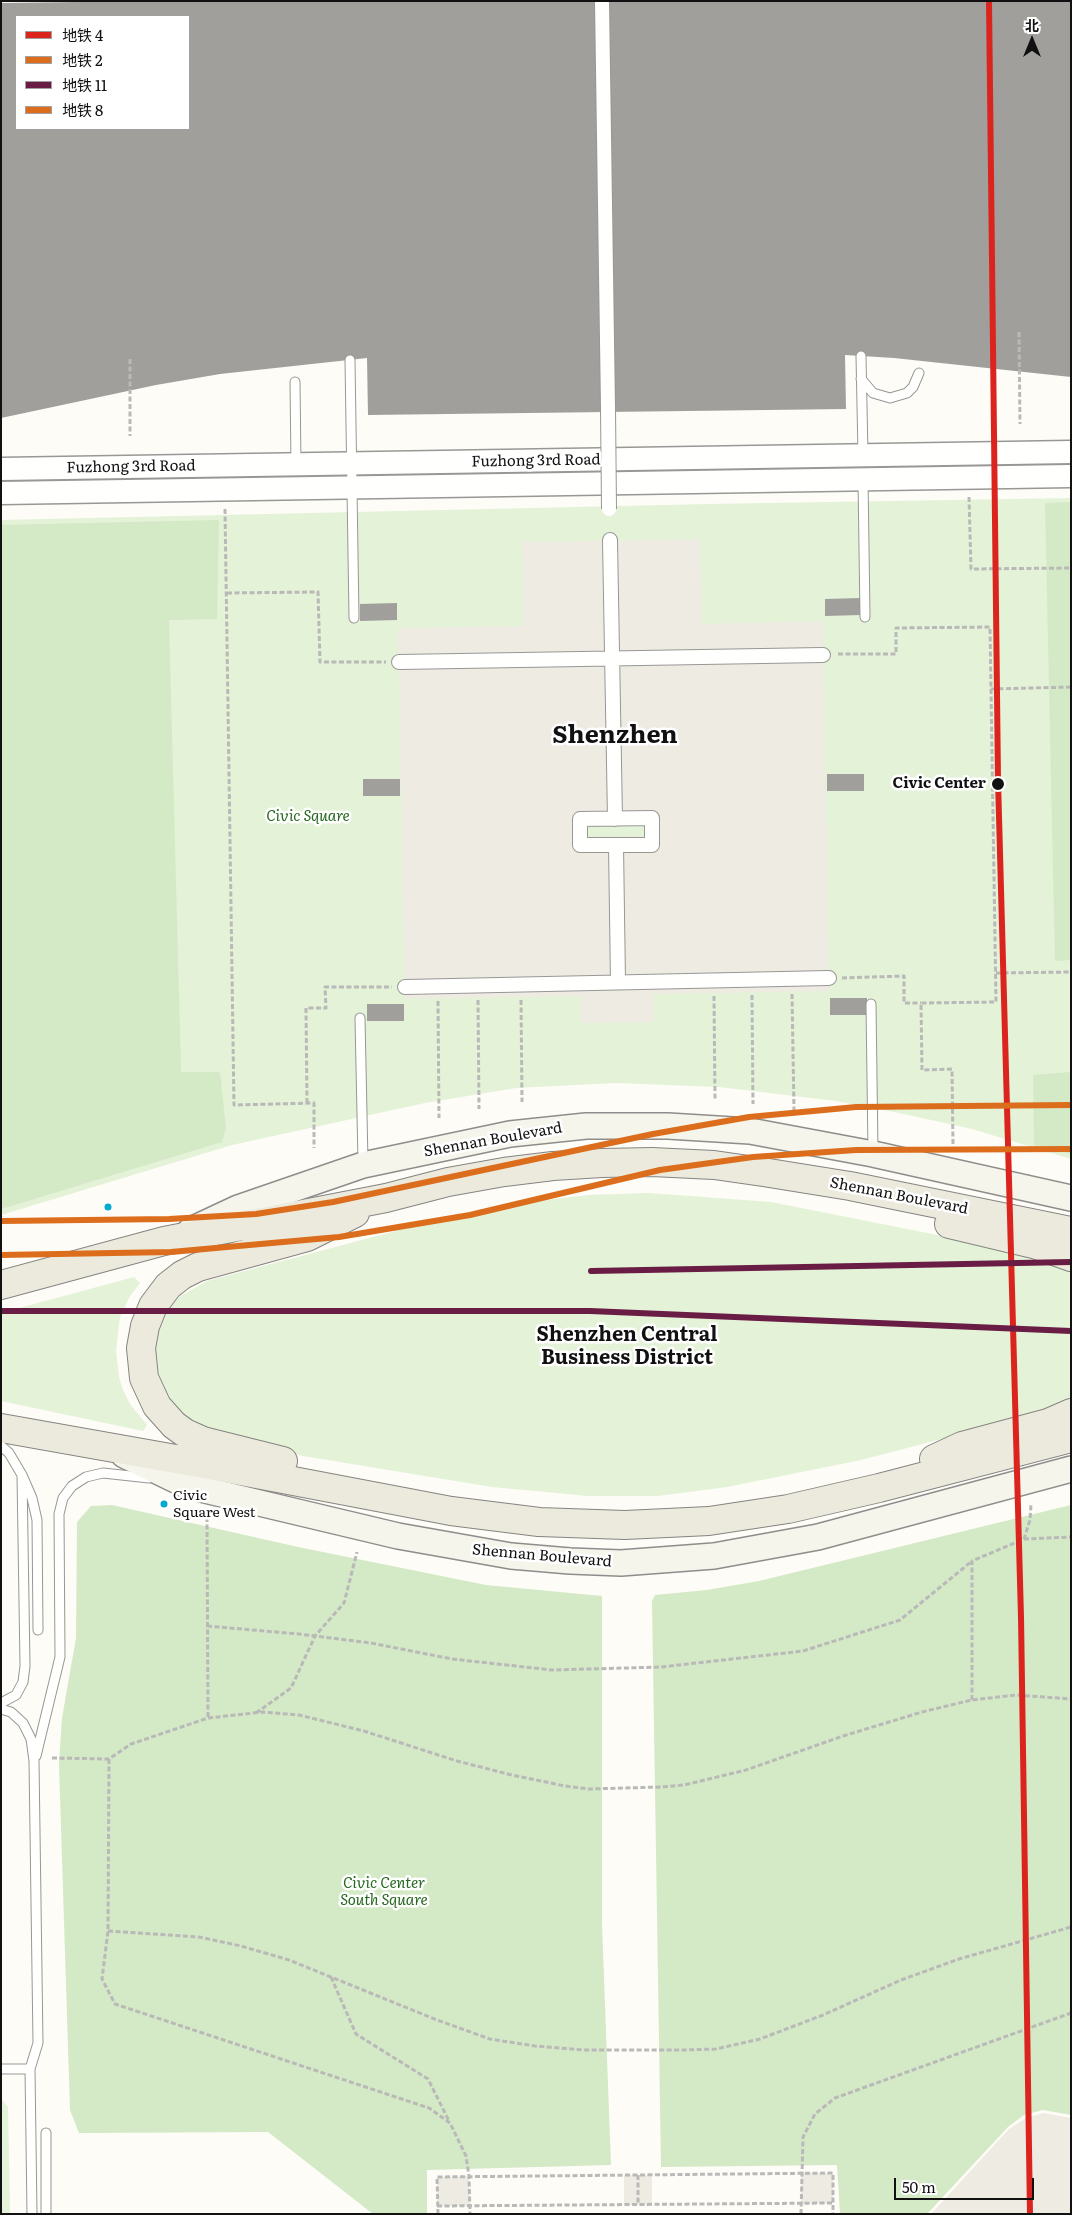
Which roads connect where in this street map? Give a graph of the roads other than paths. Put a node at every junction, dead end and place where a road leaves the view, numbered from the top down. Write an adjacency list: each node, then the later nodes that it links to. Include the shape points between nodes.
1 (602, 1): 15 (street, bridge)
2 (861, 356): 5 (lane)
3 (350, 360): 8 (lane)
4 (919, 373): 5 (lane, via 907,393 890,398 873,393)
5 (861, 379): 10 (lane)
6 (295, 382): 9 (lane)
7 (1071, 452): 10 (street, Fuzhong 3rd Road)
8 (352, 463): 9 (street, Fuzhong 3rd Road); 10 (street, Fuzhong 3rd Road); 13 (lane)
9 (296, 464): 11 (street, Fuzhong 3rd Road)
10 (863, 467): 12 (street, Fuzhong 3rd Road); 13 (street, Fuzhong 3rd Road); 17 (lane)
11 (1, 469)
12 (1071, 476)
13 (352, 488): 14 (street, Fuzhong 3rd Road); 18 (lane)
14 (1, 493)
15 (609, 509)
16 (610, 540): 20 (street)
17 (865, 616)
18 (354, 618)
19 (823, 655): 20 (street)
20 (612, 658): 21 (street); 22 (street)
21 (399, 662)
22 (615, 819): 23 (street, via 580,820 580,846); 23 (street, via 652,818 652,844)
23 (616, 845): 25 (street)
24 (829, 978): 25 (street)
25 (618, 982): 26 (street)
26 (405, 986)
27 (870, 1004): 29 (lane)
28 (360, 1018): 30 (lane)
29 (873, 1154): 30 (main road, Shennan Boulevard, via 750,1131 586,1126 510,1134); 33 (main road, Shennan Boulevard)
30 (363, 1165): 35 (main road, Shennan Boulevard, via 238,1208)
31 (850, 1186): 32 (main road, Shennan Boulevard, via 714,1165 602,1163 504,1172); 34 (main road, Shennan Boulevard); 36 (main road, via 948,1224 1037,1245)
32 (386, 1198): 35 (main road, Shennan Boulevard); 47 (main road, via 307,1237 198,1266 182,1274 153,1306 142,1340 142,1367 151,1397 165,1416 186,1433 203,1441 299,1464)
33 (1071, 1198)
34 (1071, 1231)
35 (164, 1242): 37 (main road, Shennan Boulevard)
36 (1071, 1257)
37 (1, 1285)
38 (1071, 1413): 46 (main road, via 1048,1423 962,1446 921,1464)
39 (1, 1428): 42 (main road, Shennan Boulevard)
40 (1071, 1438): 46 (main road, Shennan Boulevard)
41 (1, 1446): 44 (lane)
42 (108, 1447): 45 (main road, Shennan Boulevard); 47 (main road, Shennan Boulevard)
43 (1071, 1469): 45 (main road, Shennan Boulevard, via 818,1537 714,1556 621,1563 521,1557 458,1547)
44 (22, 1475): 48 (lane, via 37,1520); 49 (lane, via 25,1666 23,1682 16,1695)
45 (188, 1486): 51 (lane, via 103,1472 72,1486 63,1498 59,1514 60,1657)
46 (880, 1488): 47 (main road, Shennan Boulevard, via 749,1516 625,1526 495,1517)
47 (347, 1490)
48 (38, 1630)
49 (1, 1703)
50 (1, 1708): 51 (lane, via 11,1712 23,1724 31,1739)
51 (34, 1761): 53 (lane, via 38,2043)
52 (1, 2069): 53 (lane)
53 (30, 2069): 55 (lane)
54 (46, 2133): 56 (lane)
55 (32, 2214)
56 (46, 2214)

